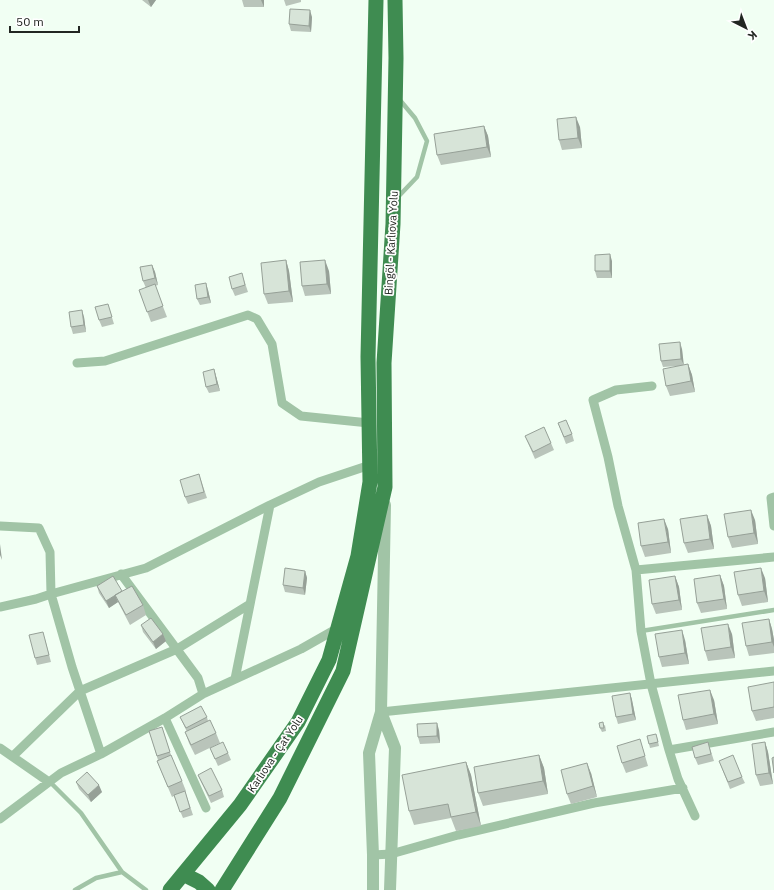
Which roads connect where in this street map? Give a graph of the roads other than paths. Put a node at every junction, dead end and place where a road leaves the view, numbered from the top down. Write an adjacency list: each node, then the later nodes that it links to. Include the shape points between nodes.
1 (376, 0): 7 (highway, Bingöl - Karlıova Yolu, via 368,357)
2 (395, 0): 3 (highway, Bingöl - Karlıova Yolu)
3 (395, 94): 4 (highway, Bingöl - Karlıova Yolu); 4 (lane, via 427,140 417,177)
4 (393, 202): 10 (highway, Bingöl - Karlıova Yolu, via 384,363)
5 (77, 363): 7 (street, via 105,361 248,316 257,319 272,344 282,403 301,416)
6 (652, 386): 16 (street, via 616,390 593,400)
7 (369, 423): 8 (highway, Bingöl - Karlıova Yolu)
8 (370, 465): 9 (highway, Bingöl - Karlıova Yolu); 12 (street, via 318,482)
9 (370, 482): 22 (highway, Karlıova - Çat Yolu, via 358,556)
10 (386, 487): 30 (street); 45 (highway, Karlıova - Çat Yolu, via 343,671 280,798)
11 (774, 497): 14 (street, via 771,498)
12 (270, 505): 17 (street, via 146,568); 19 (street)
13 (0, 526): 18 (street, via 39,528 50,552)
14 (774, 526)
15 (774, 557): 16 (street)
16 (636, 570): 23 (street)
17 (121, 574): 18 (street); 24 (street)
18 (51, 594): 20 (street); 28 (street)
19 (250, 604): 24 (street); 26 (street)
20 (0, 607)
21 (774, 610): 23 (lane)
22 (338, 628): 26 (street, via 301,649); 46 (highway, Karlıova - Çat Yolu, via 329,660 298,722 240,805)
23 (641, 631): 27 (street)
24 (176, 648): 28 (street); 29 (street, via 198,678)
25 (774, 671): 27 (street)
26 (235, 679): 29 (street)
27 (651, 684): 30 (street); 34 (street)
28 (80, 691): 35 (street); 36 (street)
29 (203, 694): 31 (street)
30 (382, 712): 42 (street, via 395,748); 43 (street, via 369,753)
31 (165, 718): 35 (street); 39 (street)
32 (774, 732): 34 (street)
33 (0, 748): 36 (street)
34 (669, 750): 38 (street)
35 (101, 754): 37 (street, via 61,773)
36 (13, 756): 37 (street)
37 (50, 782): 41 (street); 44 (lane, via 81,813)
38 (682, 788): 40 (street); 42 (street, via 594,803)
39 (206, 808)
40 (695, 816)
41 (0, 819)
42 (390, 854): 43 (street); 54 (street)
43 (373, 855): 53 (street)
44 (122, 872): 47 (lane, via 96,878); 48 (lane)
45 (234, 872): 51 (highway, Karlıova - Çat Yolu); 52 (highway)
46 (183, 874): 49 (highway, Karlıova - Çat Yolu); 50 (highway, via 200,882)
47 (74, 890)
48 (146, 890)
49 (170, 890)
50 (208, 890)
51 (222, 890)
52 (235, 890)
53 (373, 890)
54 (390, 890)

